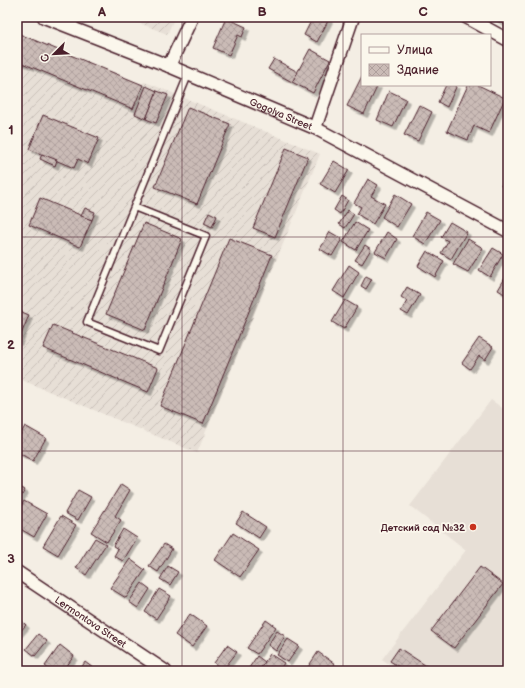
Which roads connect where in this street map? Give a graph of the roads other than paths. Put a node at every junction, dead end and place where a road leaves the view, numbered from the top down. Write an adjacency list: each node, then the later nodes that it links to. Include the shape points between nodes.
1 (44, 17): 5 (street, Gogolya Street)
2 (192, 17): 7 (street)
3 (353, 17): 9 (street)
4 (466, 17): 6 (street)
5 (75, 23): 7 (street, Gogolya Street)
6 (508, 40)
7 (169, 66): 8 (street, Gogolya Street)
8 (188, 74): 9 (street, Gogolya Street); 10 (lane)
9 (315, 128): 11 (street, Gogolya Street)
10 (134, 207): 10 (lane, via 206,236 159,351 87,322)
11 (508, 231)
12 (17, 572): 13 (street, Lermontova Street)
13 (165, 671)

